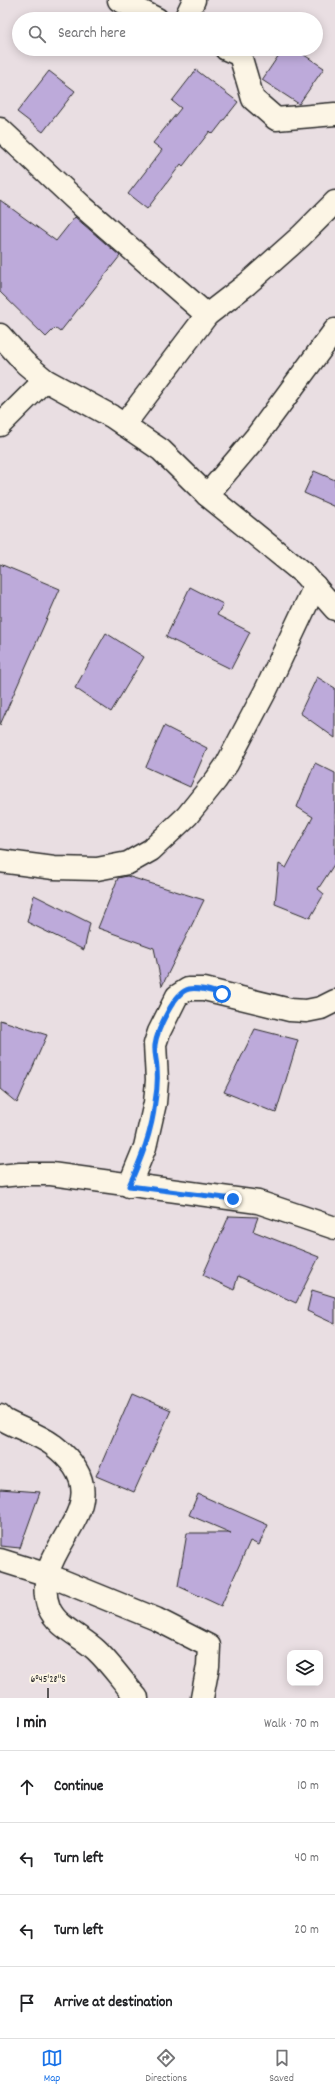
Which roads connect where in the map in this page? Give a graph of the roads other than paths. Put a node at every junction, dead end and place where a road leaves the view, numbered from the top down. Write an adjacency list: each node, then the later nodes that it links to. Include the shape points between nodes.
1 (119, 0): 3 (street)
2 (194, 0): 4 (street)
3 (143, 12)
4 (188, 12)
5 (240, 56): 6 (street, via 253,99 276,120)
6 (335, 114)
7 (0, 129): 9 (street, via 82,206)
8 (335, 202): 9 (street, via 247,284)
9 (207, 315): 14 (street)
10 (335, 330): 15 (street, via 256,438)
11 (0, 335): 12 (street, via 25,363)
12 (45, 380): 13 (street); 14 (street)
13 (0, 425)
14 (124, 425): 15 (street, via 162,450)
15 (207, 495): 16 (street, via 273,547)
16 (315, 586): 17 (street); 18 (street, via 266,690 227,764 187,816 151,850 128,863 97,869 54,868)
17 (335, 609)
18 (0, 861)
19 (335, 1001): 21 (street, via 321,1008 306,1011 290,1010 204,989 188,989 178,996 159,1032 156,1044 155,1103 145,1147)
20 (0, 1176): 21 (street, via 51,1174)
21 (129, 1186): 22 (street, via 258,1202)
22 (335, 1228)
23 (0, 1416): 25 (street, via 53,1445 72,1465 82,1482 79,1513 54,1558)
24 (0, 1560): 25 (street)
25 (48, 1575): 26 (street, via 48,1602 53,1614 95,1649); 27 (street, via 156,1619 209,1646)
26 (137, 1698)
27 (202, 1698)

